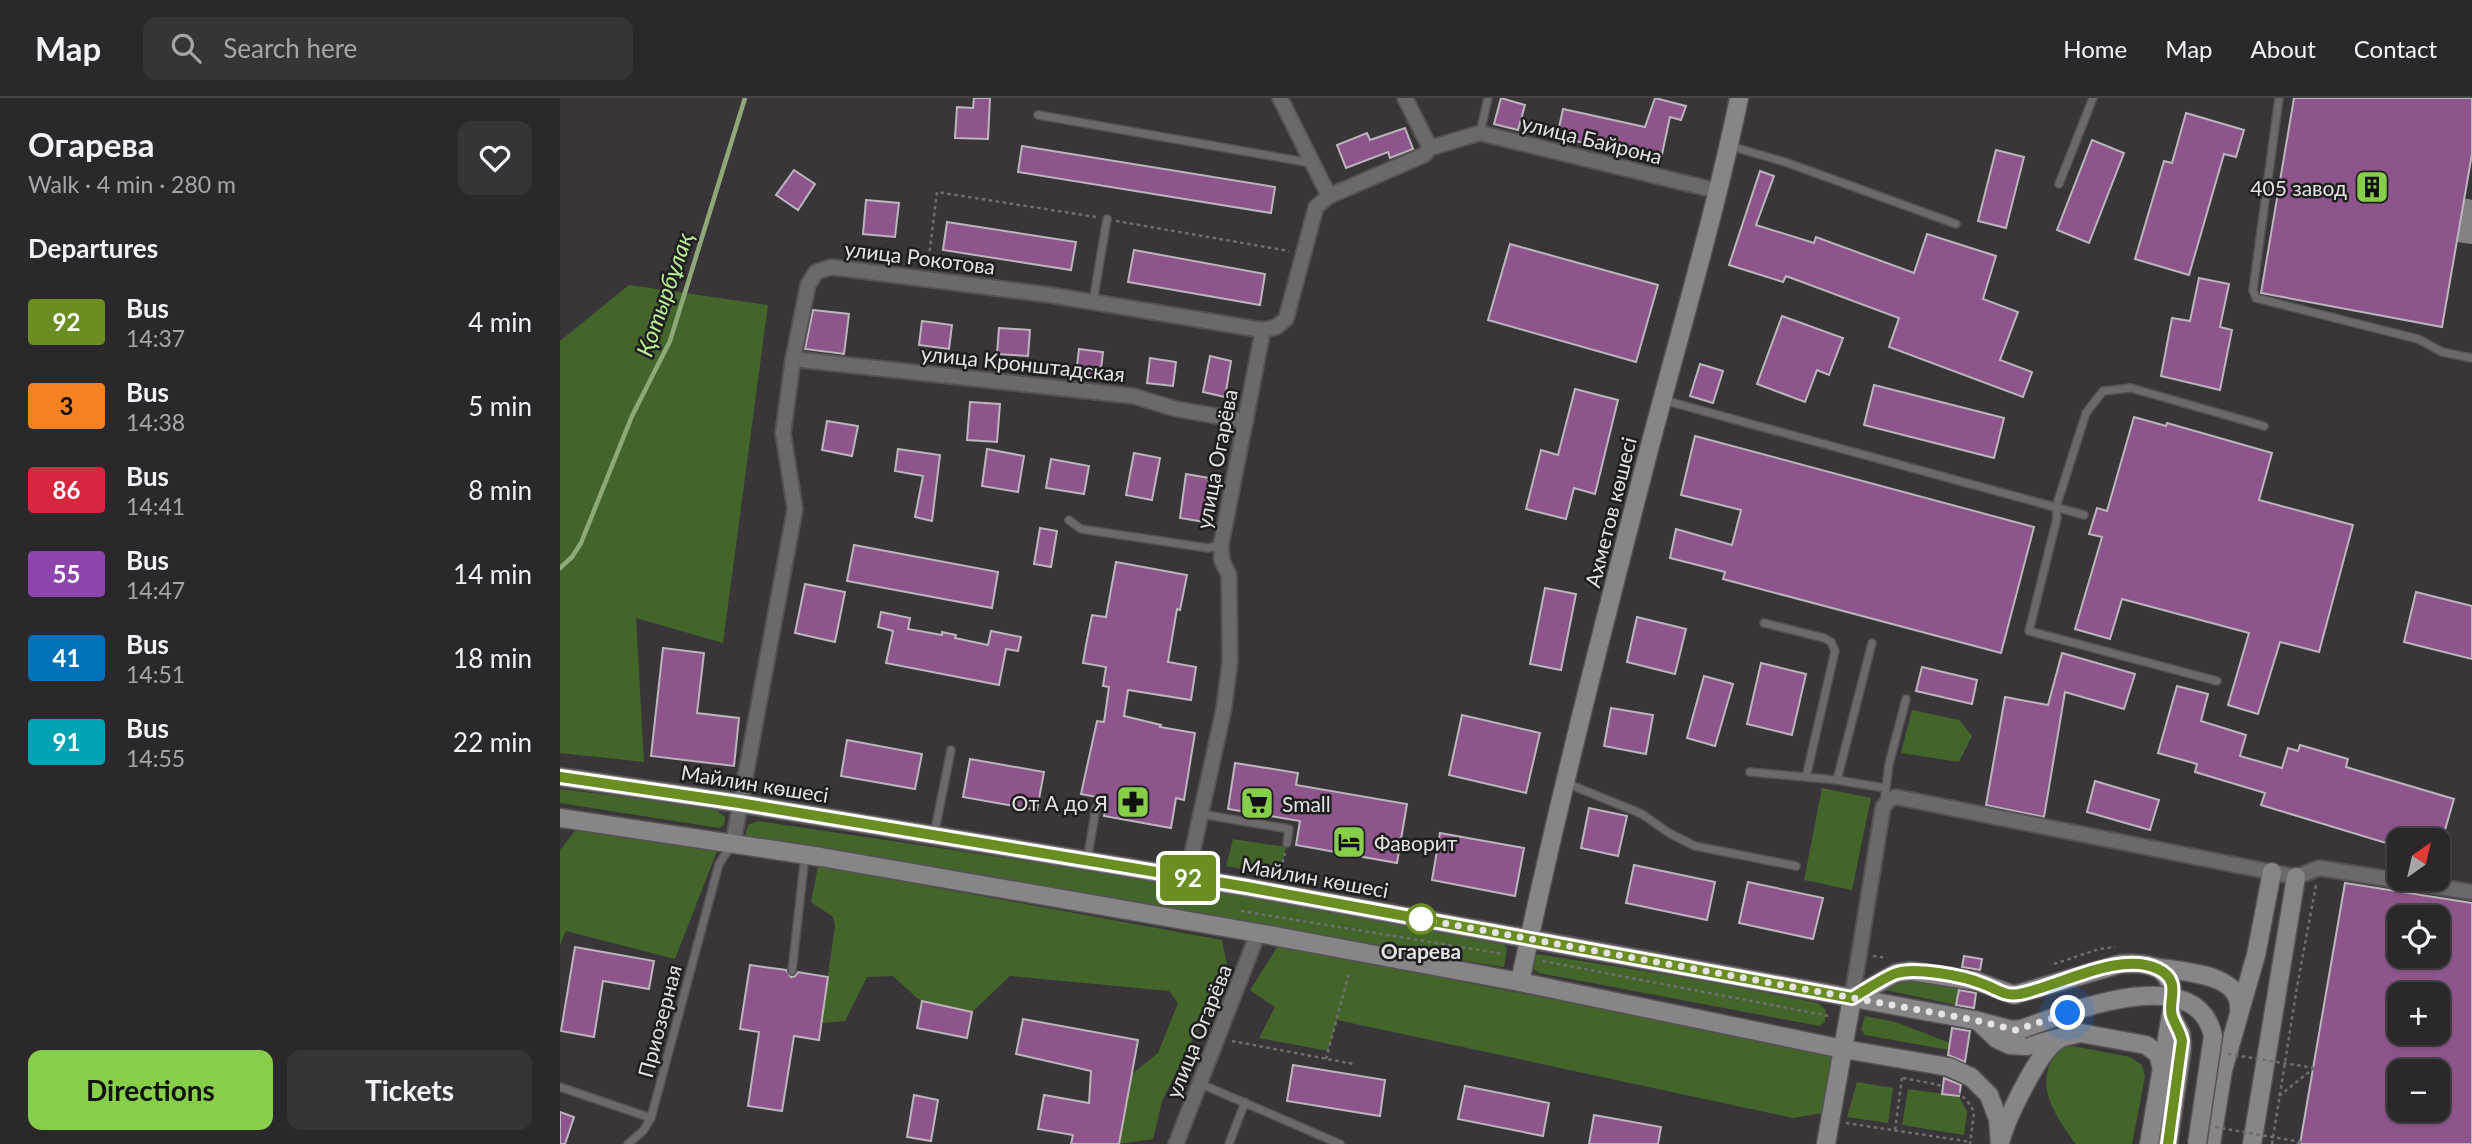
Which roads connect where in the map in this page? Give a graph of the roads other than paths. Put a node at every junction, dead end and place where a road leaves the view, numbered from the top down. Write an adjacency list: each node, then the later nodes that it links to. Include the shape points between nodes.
1 (1280, 98): 11 (street)
2 (1405, 98): 10 (street)
3 (1488, 98): 8 (lane)
4 (1739, 98): 9 (street, Ахметов көшесі)
5 (2093, 98): 12 (lane)
6 (2279, 98): 19 (lane, via 2253,290 2256,298 2418,339 2442,352)
7 (1038, 114): 11 (lane)
8 (1480, 133): 10 (street); 13 (street, улица Байрона)
9 (1729, 146): 13 (street, Ахметов көшесі); 16 (lane)
10 (1430, 148): 14 (street)
11 (1312, 163): 14 (street)
12 (2059, 184)
13 (1718, 191): 21 (street, Ахметов көшесі)
14 (1329, 196): 18 (street, via 1316,207 1286,319)
15 (1107, 219): 17 (lane)
16 (1956, 224)
17 (1093, 302): 18 (street, улица Рокотова); 20 (street, улица Рокотова, via 831,267 816,272 807,285)
18 (1262, 330): 22 (street, улица Огарёва)
19 (2472, 358)
20 (793, 359): 22 (street, улица Кронштадская, via 1133,396); 39 (street, улица Рокотова, via 783,433 795,509)
21 (1662, 400): 24 (lane); 37 (street, Ахметов көшесі)
22 (1246, 421): 27 (street, улица Огарёва)
23 (2264, 426): 24 (lane, via 2131,388 2103,391 2086,413)
24 (2056, 507): 25 (lane); 30 (lane, via 2029,631)
25 (2084, 515)
26 (1069, 520): 27 (lane, via 1081,529 1209,548)
27 (1221, 545): 42 (street, улица Огарёва, via 1229,575 1230,661)
28 (1764, 623): 35 (lane, via 1824,638 1835,651)
29 (1872, 643): 36 (lane)
30 (2217, 681)
31 (1906, 699): 38 (lane)
32 (951, 750): 44 (lane)
33 (1749, 772): 35 (lane)
34 (560, 777): 39 (street, Майлин көшесі)
35 (1806, 777): 36 (lane)
36 (1837, 780): 38 (lane)
37 (1566, 783): 49 (lane, via 1642,814 1695,846); 55 (street, Ахметов көшесі)
38 (1885, 788): 40 (lane)
39 (739, 803): 44 (street, Майлин көшесі); 45 (street, улица Рокотова)
40 (1883, 807): 50 (street, via 1890,799 1903,797); 59 (street)
41 (1096, 808): 48 (lane)
42 (1201, 814): 46 (lane, via 1289,829); 51 (street, улица Огарёва)
43 (563, 822): 45 (street)
44 (934, 836): 48 (street, Майлин көшесі)
45 (733, 843): 47 (street); 69 (lane, Приозерная, via 719,864)
46 (1287, 843)
47 (805, 855): 54 (street); 57 (lane)
48 (1087, 861): 51 (street, Майлин көшесі)
49 (1796, 866)
50 (2272, 872): 52 (street); 61 (street)
51 (1187, 877): 55 (street, Майлин көшесі)
52 (2296, 877): 53 (street, via 2319,868); 79 (street)
53 (2472, 892)
54 (1258, 933): 58 (street); 66 (street, улица Огарёва)
55 (1529, 938): 58 (street, Ахметов көшесі); 59 (street, Майлин көшесі)
56 (2150, 966): 59 (street, via 2111,966 2014,995 1976,981 1911,971 1896,973); 60 (street, via 2164,972 2170,981 2174,994); 61 (street, via 2227,984 2239,997)
57 (792, 971)
58 (1520, 982): 64 (street)
59 (1852, 998): 62 (street, Майлин көшесі); 64 (street)
60 (2171, 1015): 65 (street); 78 (street, via 2182,1048)
61 (2238, 1017): 70 (street)
62 (1974, 1020): 63 (street, via 2010,1045); 70 (street, Майлин көшесі, bridge, via 2012,1030 2113,1000 2164,996 2188,1002 2208,1020 2213,1036)
63 (2064, 1037): 65 (street, via 2080,1033 2146,1045 2158,1054); 76 (street, via 2039,1059)
64 (1843, 1049): 75 (street); 76 (street, via 1949,1067 1971,1077 1993,1103)
65 (2162, 1069): 77 (street)
66 (1200, 1084): 68 (lane); 72 (street, улица Огарёва)
67 (560, 1087): 69 (lane)
68 (1245, 1102): 73 (lane); 74 (lane)
69 (651, 1118): 71 (lane)
70 (2206, 1141)
71 (628, 1144)
72 (1176, 1144)
73 (1229, 1144)
74 (1340, 1144)
75 (1826, 1144)
76 (2000, 1144)
77 (2149, 1144)
78 (2168, 1144)
79 (2252, 1144)

